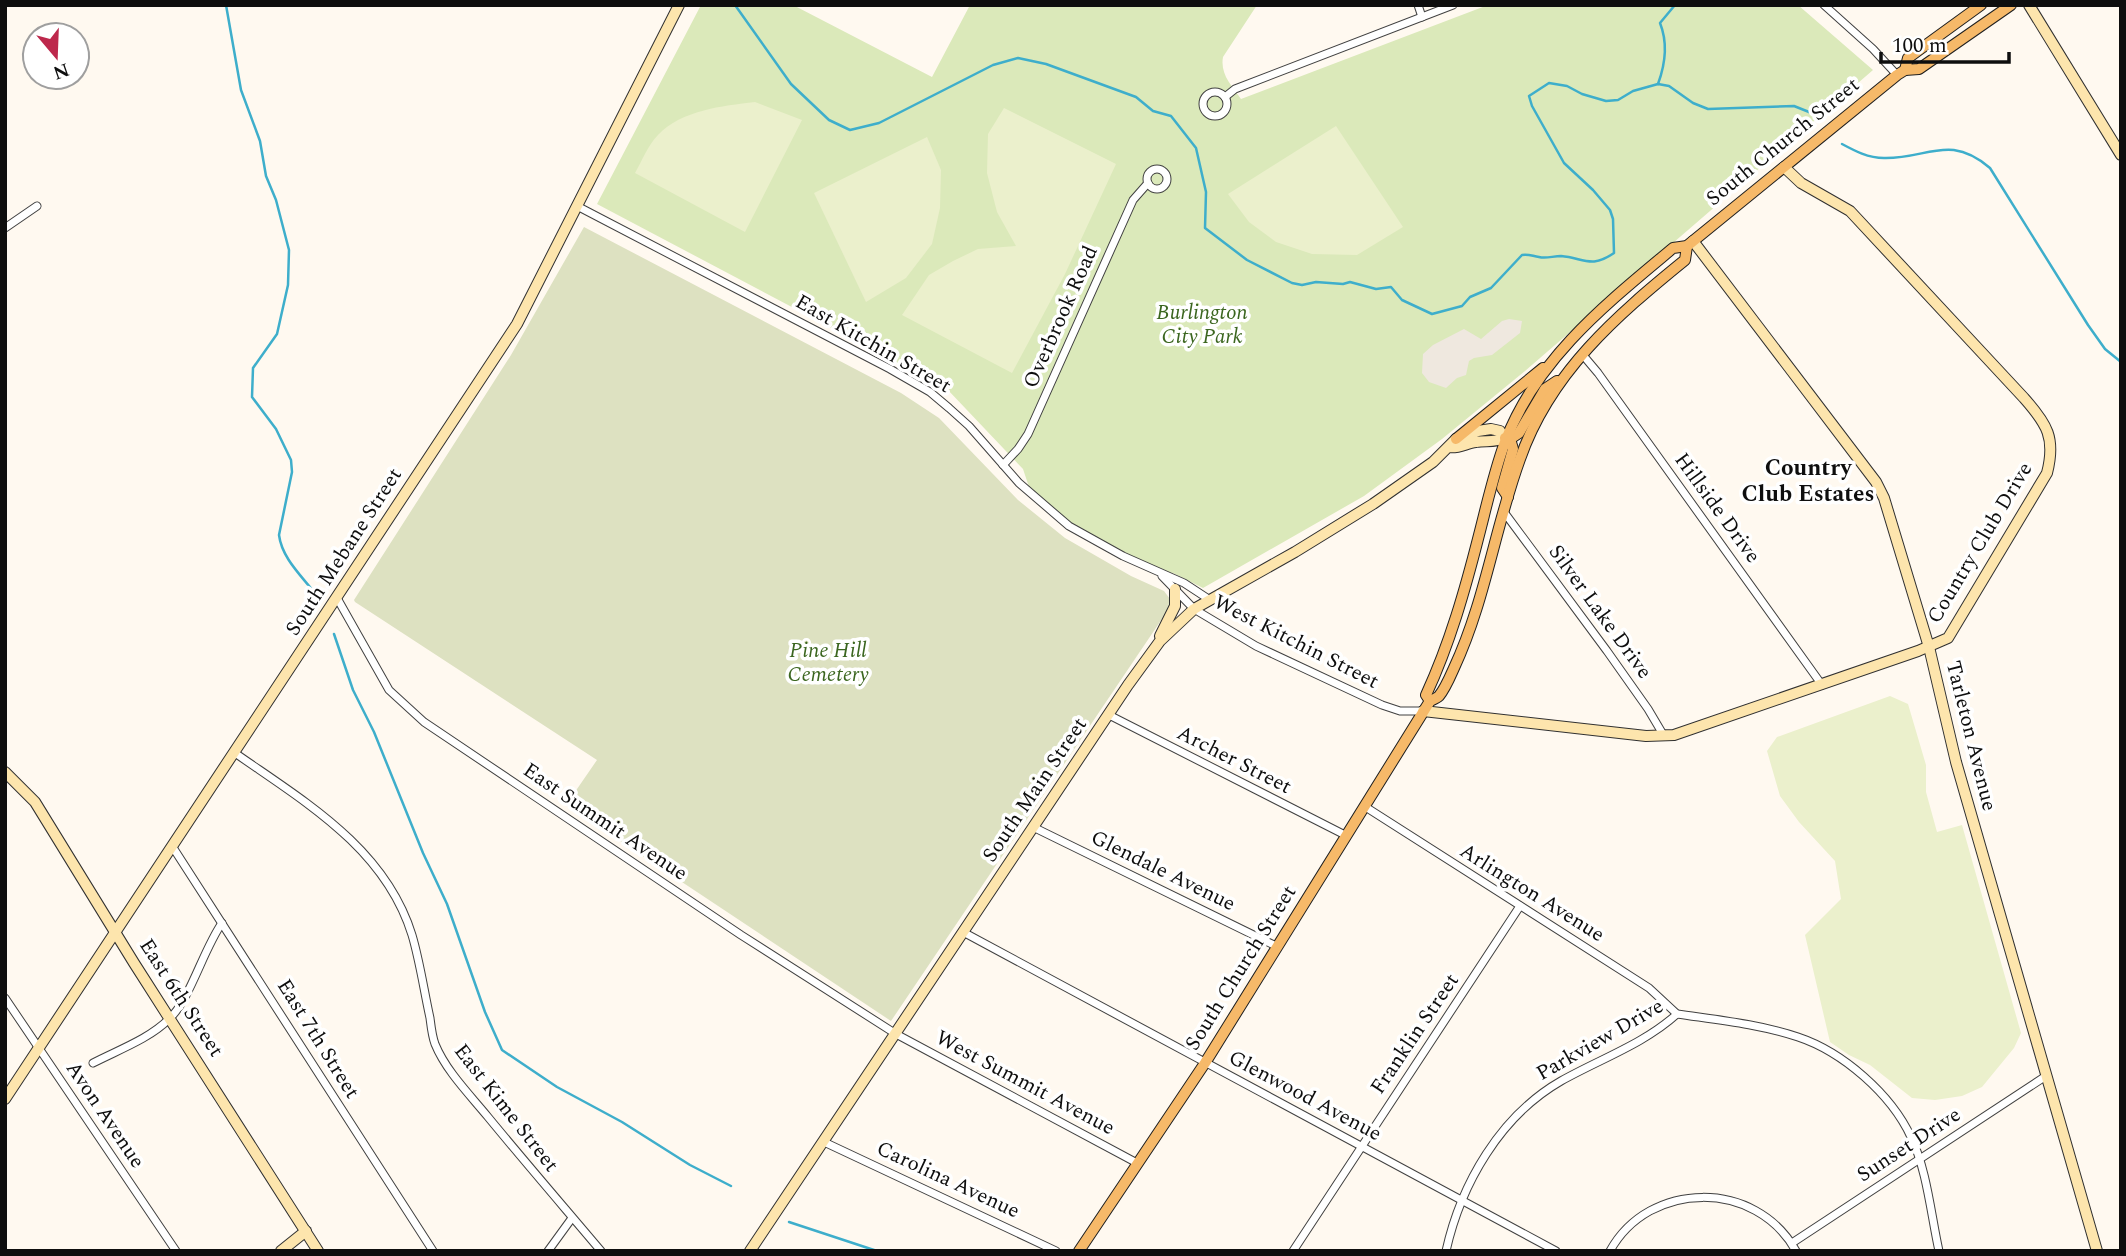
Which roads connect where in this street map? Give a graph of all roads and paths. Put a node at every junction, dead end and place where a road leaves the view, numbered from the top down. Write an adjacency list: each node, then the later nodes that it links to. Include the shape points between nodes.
1 (679, 5): 15 (street, South Mebane Street)
2 (1418, 5): 8 (street)
3 (1453, 5): 8 (street)
4 (1824, 5): 9 (street)
5 (1981, 5): 9 (main road, South Church Street, via 1908,58)
6 (2011, 5): 9 (main road, South Church Street, via 1919,69)
7 (2029, 5): 11 (street)
8 (1422, 17): 10 (street, via 1235,89)
9 (1901, 72): 12 (main road, South Church Street)
10 (1225, 97)
11 (2121, 155)
12 (1784, 167): 17 (main road, South Church Street); 32 (street, Country Club Drive, via 1801,183 1850,211 2033,407 2049,435 2047,473 1948,638)
13 (1148, 183): 23 (street, Overbrook Road, via 1133,200 1028,434)
14 (37, 206): 16 (street)
15 (577, 206): 23 (street, East Kitchin Street, via 930,392 969,426); 28 (street, South Mebane Street, via 517,324)
16 (5, 228)
17 (1690, 244): 18 (main road, South Church Street, via 1685,261); 19 (main road, South Church Street, via 1673,248 1612,299); 32 (street, Tarleton Avenue, via 1875,482 1891,518)
18 (1581, 353): 20 (main road, South Church Street); 33 (street, Hillside Drive)
19 (1551, 362): 21 (main road, South Church Street); 22 (main road)
20 (1562, 377): 21 (main road, via 1545,389 1519,433); 24 (main road, South Church Street, via 1538,417)
21 (1507, 438): 22 (street, South Main Street, via 1491,429 1467,433); 24 (main road, via 1513,449 1502,488); 34 (main road, South Church Street, via 1456,619 1426,695)
22 (1452, 443): 29 (street, South Main Street, via 1373,504)
23 (1003, 465): 26 (street, East Kitchin Street, via 1069,526)
24 (1508, 497): 25 (main road, South Church Street)
25 (1504, 512): 34 (main road, South Church Street, via 1468,633 1438,698); 36 (street, Silver Lake Drive)
26 (1160, 573): 27 (street, East Kitchin Street); 29 (street, East Kitchin Street)
27 (1175, 589): 30 (street, East Kitchin Street); 31 (street, via 1175,606)
28 (337, 598): 37 (street, South Mebane Street); 51 (street, East Summit Avenue, via 389,690 424,722)
29 (1210, 600): 30 (street, South Main Street)
30 (1194, 609): 31 (street, South Main Street); 34 (street, West Kitchin Street, via 1339,687 1400,711)
31 (1154, 648): 35 (street, South Main Street)
32 (1929, 648): 33 (street, Country Club Drive); 55 (street, Tarleton Avenue, via 1956,762)
33 (1822, 685): 36 (street, Country Club Drive)
34 (1427, 706): 36 (street, Country Club Drive); 39 (main road, South Church Street)
35 (1109, 715): 40 (street, South Main Street); 41 (street, Archer Street)
36 (1664, 736)
37 (235, 753): 42 (street, South Mebane Street); 62 (street, East Kime Street, via 311,805 371,860 403,911 411,934 435,1044 460,1083)
38 (5, 772): 46 (street, East 6th Street, via 35,802)
39 (1364, 806): 41 (main road, South Church Street); 43 (street, Arlington Avenue)
40 (1033, 827): 45 (street, South Main Street); 47 (street, Glendale Avenue)
41 (1345, 835): 47 (main road, South Church Street)
42 (172, 846): 44 (street, East 7th Street); 46 (street, South Mebane Street)
43 (1520, 906): 49 (street, Arlington Avenue, via 1650,988); 58 (street, Franklin Street)
44 (222, 923): 50 (street); 68 (street, East 7th Street)
45 (963, 932): 51 (street, South Main Street); 54 (street, Glenwood Avenue)
46 (115, 933): 50 (street, East 6th Street); 52 (street, South Mebane Street)
47 (1278, 947): 54 (main road, South Church Street)
48 (5, 998): 52 (street, Avon Avenue)
49 (1677, 1014): 59 (street, Parkview Drive, via 1766,1028 1824,1048 1883,1094); 61 (street, Parkview Drive, via 1642,1040 1543,1092 1492,1146)
50 (171, 1018): 53 (street); 63 (street, East 6th Street)
51 (896, 1034): 57 (street, South Main Street); 60 (street, West Summit Avenue)
52 (39, 1049): 56 (street, South Mebane Street); 65 (street, Avon Avenue)
53 (93, 1063)
54 (1205, 1063): 58 (street, Glenwood Avenue); 60 (main road, South Church Street)
55 (2046, 1076): 59 (street, Sunset Drive); 79 (street, Tarleton Avenue)
56 (5, 1099)
57 (824, 1142): 71 (street, South Main Street); 72 (street, Carolina Avenue)
58 (1362, 1146): 61 (street, Glenwood Avenue); 74 (street, Franklin Street)
59 (1920, 1159): 64 (street, Sunset Drive); 78 (street, Parkview Drive)
60 (1137, 1163): 73 (main road, South Church Street)
61 (1461, 1199): 75 (street, Parkview Drive); 76 (street, Glenwood Avenue)
62 (572, 1218): 69 (street); 70 (street, East Kime Street)
63 (306, 1231): 66 (street); 67 (street, East 6th Street)
64 (1794, 1247): 77 (street, via 1779,1227 1754,1209 1705,1196 1652,1209 1625,1230)
65 (176, 1251)
66 (281, 1251)
67 (318, 1251)
68 (433, 1251)
69 (548, 1251)
70 (601, 1251)
71 (750, 1251)
72 (1056, 1251)
73 (1079, 1251)
74 (1293, 1251)
75 (1446, 1251)
76 (1556, 1251)
77 (1610, 1251)
78 (1939, 1251)
79 (2097, 1251)

